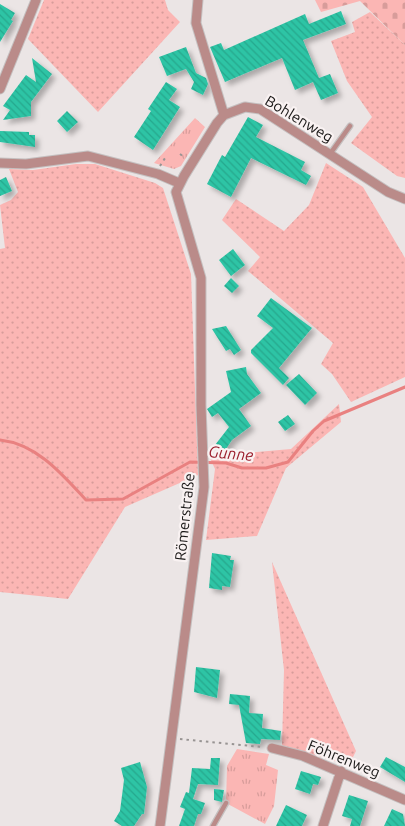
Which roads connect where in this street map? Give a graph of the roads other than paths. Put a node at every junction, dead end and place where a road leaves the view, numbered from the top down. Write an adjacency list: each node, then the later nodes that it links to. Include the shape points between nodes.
1 (36, 0): 3 (street)
2 (198, 0): 4 (street, via 196,24)
3 (0, 89)
4 (224, 115): 6 (street, Bohlenweg, via 240,108 255,107); 8 (street)
5 (350, 126): 6 (lane)
6 (330, 154): 9 (street, Bohlenweg, via 388,192)
7 (0, 164): 8 (street, via 88,156 158,174)
8 (179, 183): 14 (street, Römerstraße, via 176,192 178,202 201,278 204,487)
9 (405, 199)
10 (272, 748): 11 (street, Föhrenweg)
11 (341, 771): 12 (street, Föhrenweg); 16 (street)
12 (405, 800)
13 (226, 803): 15 (lane)
14 (160, 826)
15 (213, 826)
16 (323, 826)

